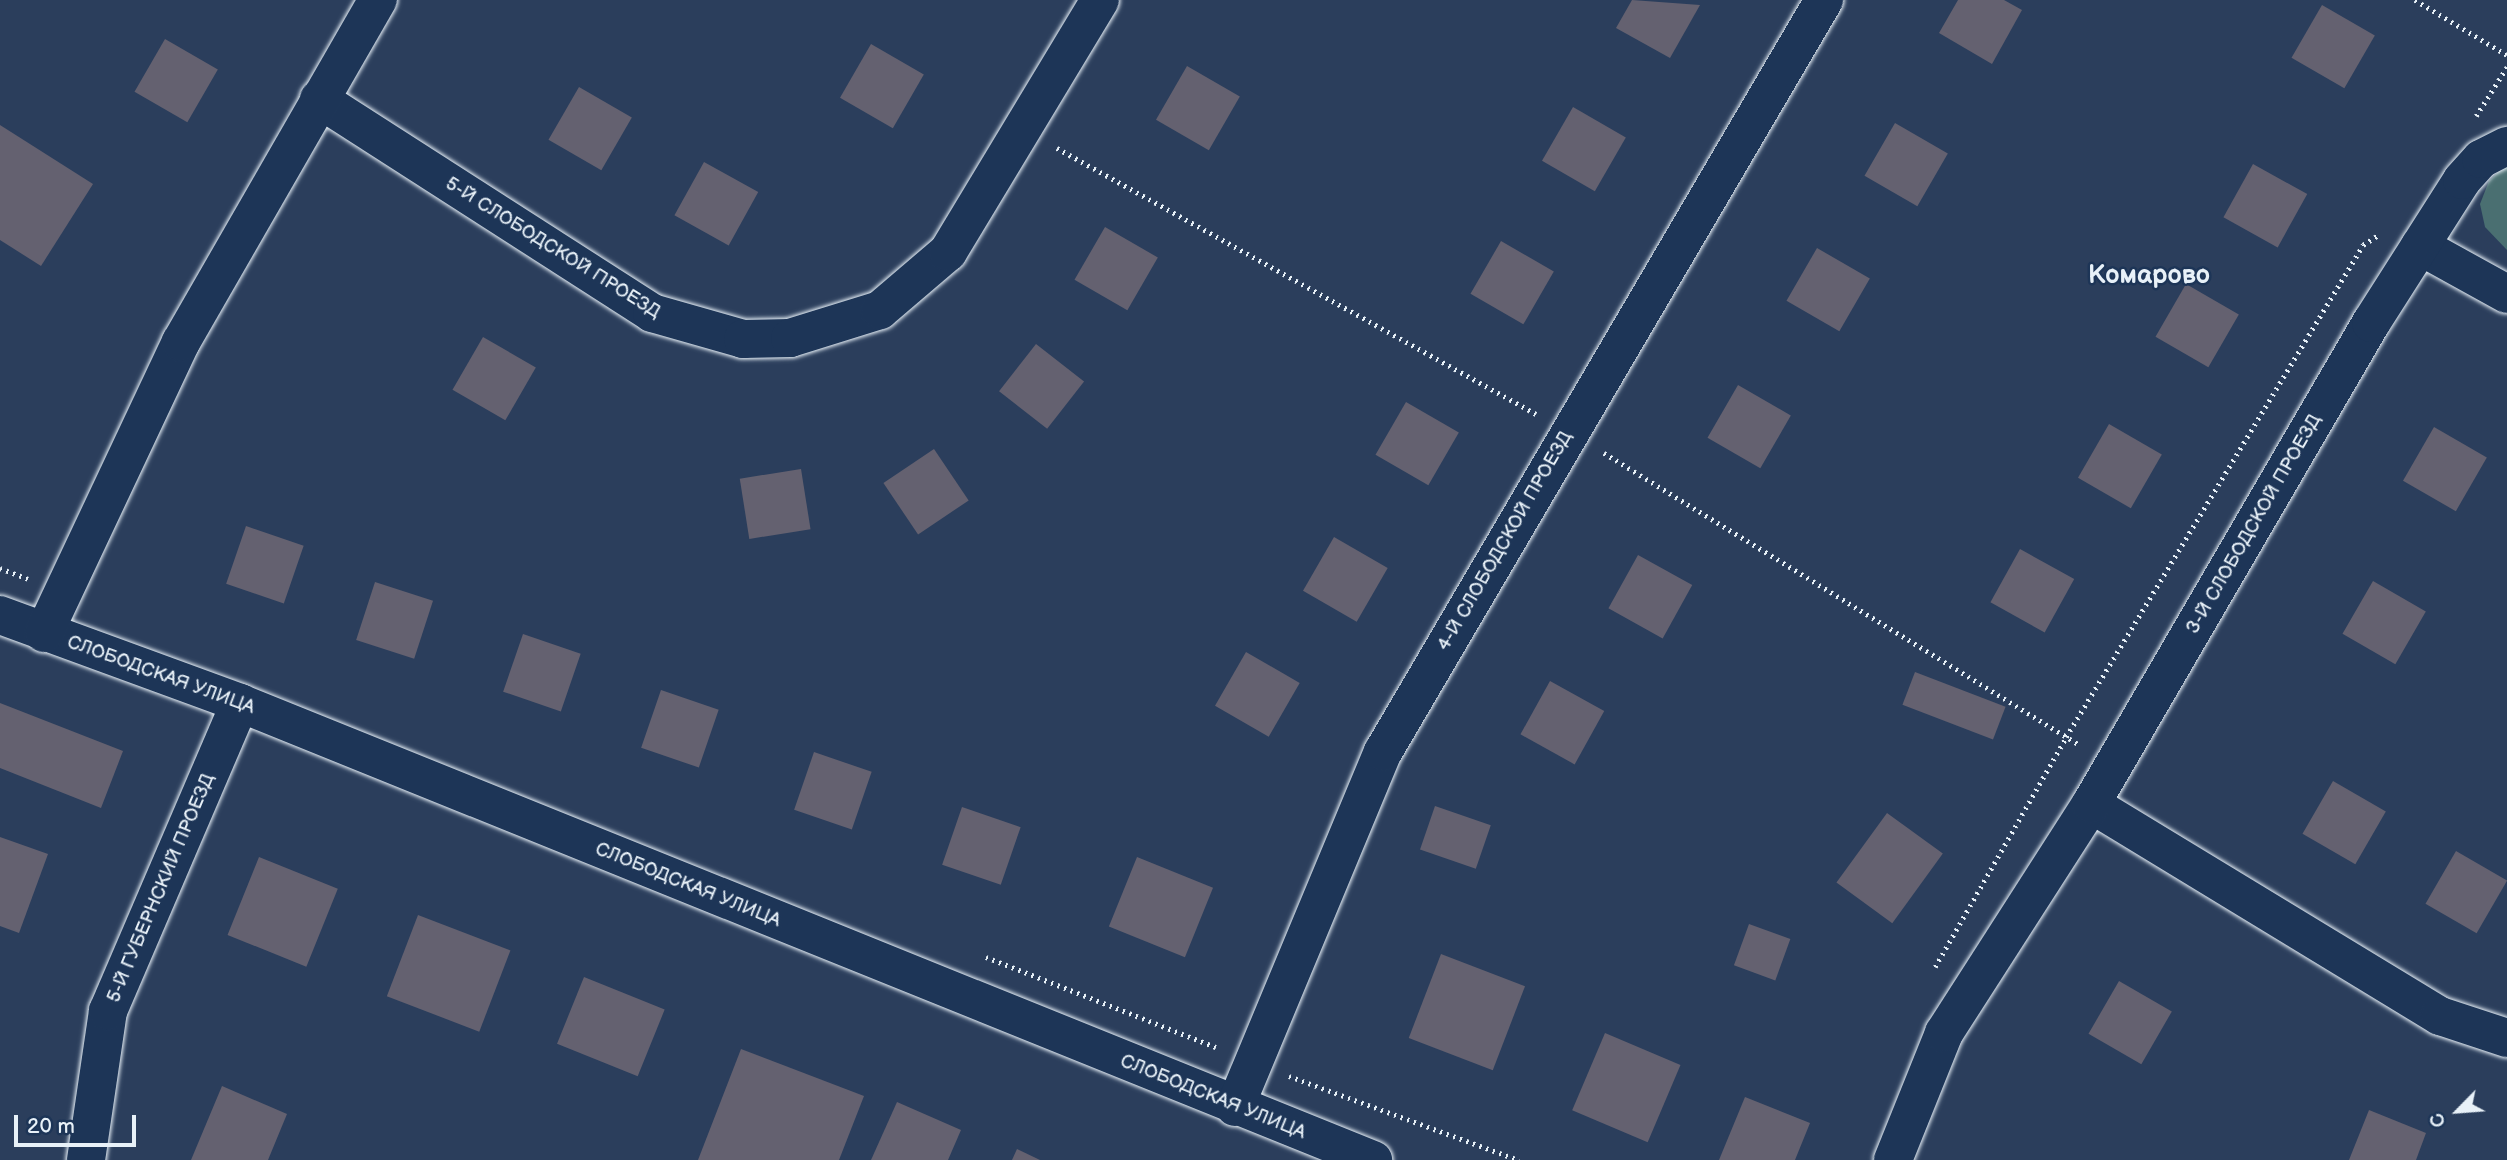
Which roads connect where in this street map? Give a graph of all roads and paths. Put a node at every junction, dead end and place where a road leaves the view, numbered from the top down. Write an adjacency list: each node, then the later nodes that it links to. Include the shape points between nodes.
1 (378, 0): 7 (street)
2 (1100, 0): 7 (street, 5-Й СЛОБОДСКОЙ ПРОЕЗД, via 948,252 880,310 790,338 743,339 652,313)
3 (1824, 0): 19 (street, 4-Й СЛОБОДСКОЙ ПРОЕЗД, via 1383,752)
4 (2414, 0): 5 (path)
5 (2507, 55)
6 (2507, 67): 8 (path)
7 (319, 99): 14 (street, via 181,342)
8 (2471, 123)
9 (2507, 146): 11 (street, 3-Й СЛОБОДСКОЙ ПРОЕЗД, via 2468,173)
10 (2383, 232): 17 (path, via 2356,256)
11 (2420, 246): 12 (street); 16 (street, 3-Й СЛОБОДСКОЙ ПРОЕЗД)
12 (2507, 294)
13 (0, 615): 14 (street, СЛОБОДСКАЯ УЛИЦА)
14 (44, 633): 15 (street, СЛОБОДСКАЯ УЛИЦА)
15 (240, 703): 19 (street, СЛОБОДСКАЯ УЛИЦА); 20 (street, 5-Й ГУБЕРНСКИЙ ПРОЕЗД, via 108,1011)
16 (2091, 804): 18 (street, via 2440,1016); 22 (street, 3-Й СЛОБОДСКОЙ ПРОЕЗД, via 1944,1033)
17 (1931, 974)
18 (2507, 1038)
19 (1235, 1107): 21 (street, СЛОБОДСКАЯ УЛИЦА)
20 (86, 1160)
21 (1373, 1160)
22 (1893, 1160)

